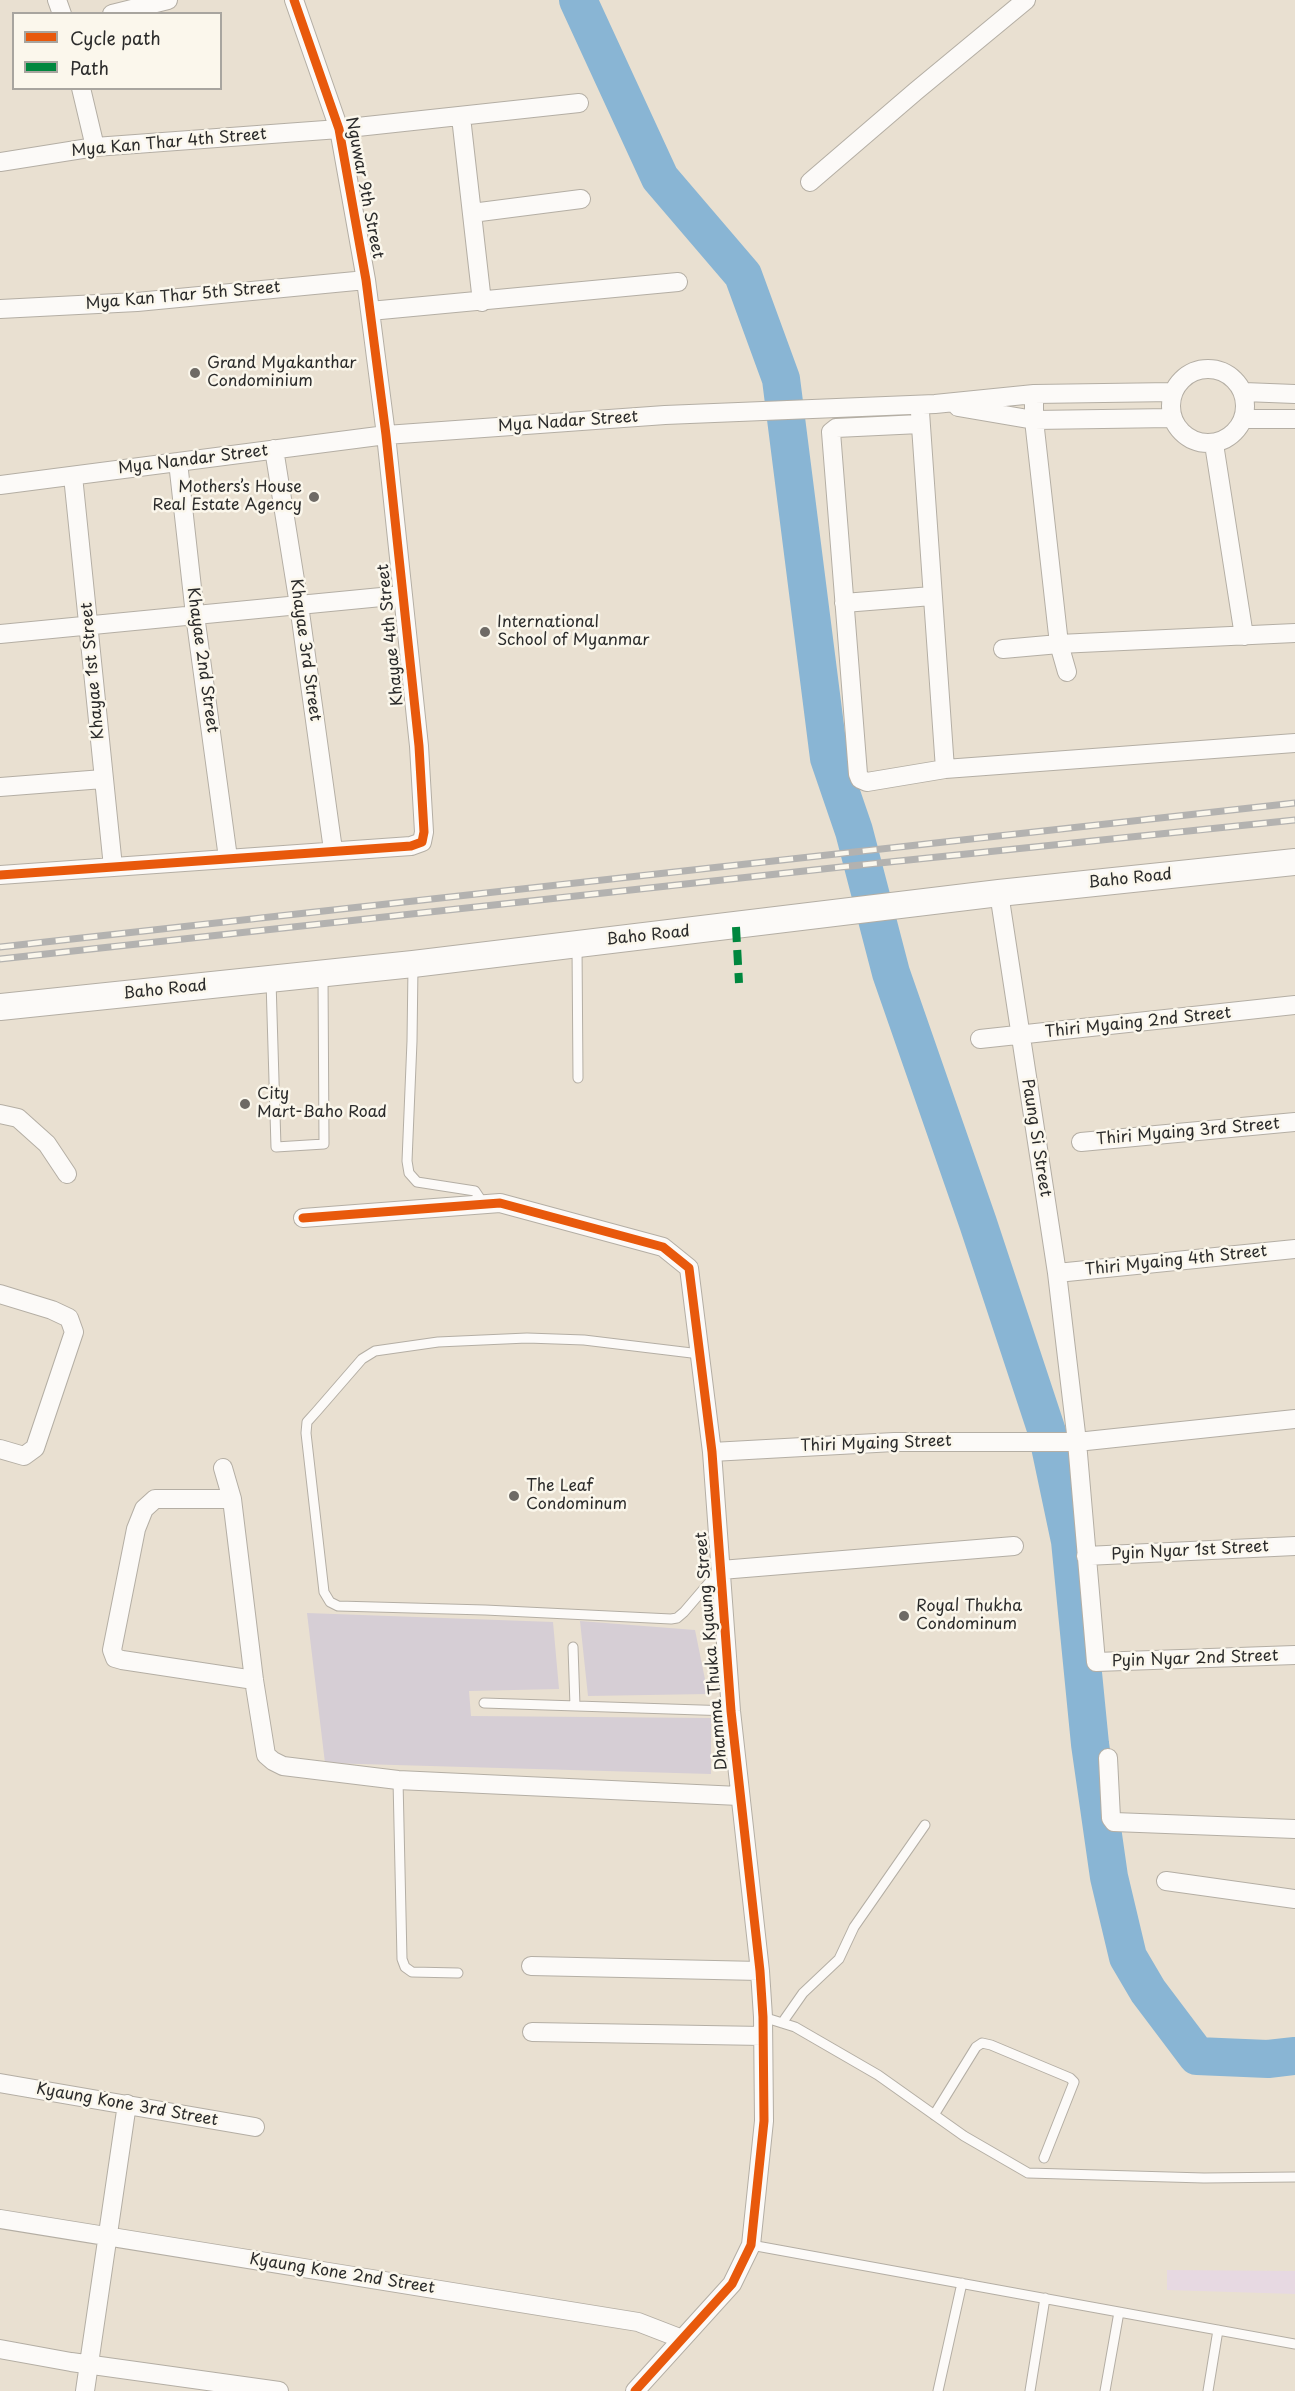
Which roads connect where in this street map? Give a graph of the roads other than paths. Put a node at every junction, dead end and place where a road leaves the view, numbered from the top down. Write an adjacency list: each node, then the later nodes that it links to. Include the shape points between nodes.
1 (168, 0): 4 (street)
2 (294, 0): 8 (street, Nguwar 9th Street)
3 (1026, 0): 11 (street)
4 (120, 12)
5 (81, 90): 9 (street)
6 (579, 103): 7 (street, Mya Kan Thar 4th Street)
7 (461, 117): 8 (street, Mya Kan Thar 4th Street); 13 (street)
8 (339, 129): 9 (street, Mya Kan Thar 4th Street); 14 (street, Nguwar 9th Street)
9 (95, 147): 10 (street, Mya Kan Thar 4th Street)
10 (0, 162)
11 (810, 182)
12 (581, 199): 13 (street)
13 (472, 213): 16 (street)
14 (366, 280): 17 (street, Mya Kan Thar 5th Street, via 137,302); 18 (street, Nguwar 9th Street)
15 (678, 282): 16 (street)
16 (482, 302): 18 (street)
17 (0, 309)
18 (370, 311): 29 (street, Khayae 4th Street)
19 (1173, 392): 20 (street, via 1184,377 1201,368 1227,373); 21 (street); 24 (street)
20 (1244, 392): 22 (street); 25 (street)
21 (1034, 393): 23 (street); 27 (street)
22 (1295, 394)
23 (926, 404): 27 (street); 28 (street); 29 (street, Mya Nadar Street, via 665,415)
24 (1172, 418): 27 (street); 30 (street, via 1180,432 1195,442)
25 (1244, 419): 26 (street); 30 (street, via 1233,436)
26 (1295, 419)
27 (1034, 420): 44 (street)
28 (920, 424): 36 (street); 37 (street, via 836,428 831,432)
29 (386, 435): 31 (street, Mya Nandar Street); 35 (street, Khayae 4th Street)
30 (1214, 444): 43 (street)
31 (274, 450): 32 (street, Mya Nandar Street); 38 (street, Khayae 3rd Street)
32 (178, 462): 33 (street, Mya Nandar Street); 39 (street, Khayae 2nd Street)
33 (73, 476): 34 (street, Mya Nandar Street); 40 (street, Khayae 1st Street)
34 (0, 485)
35 (402, 595): 38 (street); 51 (street, Khayae 4th Street, via 418,746 422,842)
36 (932, 596): 37 (street); 48 (street)
37 (844, 603): 48 (street, via 860,779 867,782)
38 (299, 605): 39 (street); 51 (street, Khayae 3rd Street)
39 (195, 615): 40 (street); 52 (street, Khayae 2nd Street)
40 (90, 626): 42 (street); 49 (street, Khayae 1st Street)
41 (1295, 633): 43 (street)
42 (0, 634)
43 (1244, 636): 44 (street)
44 (1059, 645): 45 (street); 46 (street)
45 (1002, 649)
46 (1067, 672)
47 (1295, 743): 48 (street)
48 (945, 769)
49 (103, 779): 50 (street); 54 (street, Khayae 1st Street)
50 (0, 787)
51 (333, 850): 52 (street)
52 (228, 858): 54 (street)
53 (1295, 862): 56 (main road, Baho Road)
54 (113, 867): 55 (street)
55 (0, 875)
56 (999, 893): 57 (main road, Baho Road); 63 (street, Paung Si Street)
57 (577, 944): 58 (main road, Baho Road); 65 (lane)
58 (413, 964): 59 (main road, Baho Road); 70 (lane, via 409,1173 417,1182 476,1191)
59 (323, 974): 60 (main road, Baho Road); 60 (lane, via 324,1144 276,1146)
60 (271, 979): 62 (main road, Baho Road)
61 (1295, 1005): 63 (street, Thiri Myaing 2nd Street)
62 (0, 1007)
63 (1020, 1036): 64 (street, Thiri Myaing 2nd Street); 73 (street, Paung Si Street)
64 (980, 1039)
65 (578, 1078)
66 (0, 1114): 69 (street, via 18,1118 47,1144)
67 (1295, 1122): 68 (street, Thiri Myaing 3rd Street)
68 (1081, 1142)
69 (67, 1174)
70 (483, 1203): 71 (street, Dhamma Thuka Kyaung Street); 75 (street, Dhamma Thuka Kyaung Street, via 500,1203 663,1247 689,1268)
71 (303, 1218)
72 (1295, 1249): 73 (street, Thiri Myaing 4th Street)
73 (1057, 1273): 77 (street, Paung Si Street)
74 (0, 1294): 78 (street, via 69,1318 74,1332 35,1448 24,1456)
75 (700, 1354): 79 (street, Dhamma Thuka Kyaung Street); 85 (lane, via 584,1340 527,1338 438,1342 375,1351 362,1359 307,1422 306,1433 324,1592 338,1606 671,1619 684,1612)
76 (1295, 1419): 77 (street)
77 (1077, 1442): 79 (street, Thiri Myaing Street, via 894,1442); 84 (street)
78 (0, 1449)
79 (712, 1452): 85 (street, Dhamma Thuka Kyaung Street)
80 (222, 1468): 81 (street)
81 (232, 1499): 88 (street); 88 (street, via 155,1499 144,1509 136,1529 112,1650 114,1658 123,1660)
82 (1014, 1546): 85 (street)
83 (1295, 1546): 84 (street, Pyin Nyar 1st Street)
84 (1086, 1556): 87 (street, Pyin Nyar 2nd Street, via 1096,1662)
85 (721, 1570): 91 (street, Dhamma Thuka Kyaung Street)
86 (573, 1647): 90 (lane)
87 (1295, 1655)
88 (254, 1680): 93 (street, via 266,1755 273,1761 283,1766)
89 (484, 1703): 90 (lane)
90 (575, 1706): 91 (lane)
91 (731, 1711): 94 (street, Dhamma Thuka Kyaung Street)
92 (1108, 1758): 96 (street, via 1114,1822)
93 (398, 1780): 94 (street); 101 (lane, via 402,1959 412,1972)
94 (740, 1796): 100 (street, Dhamma Thuka Kyaung Street)
95 (925, 1825): 103 (lane, via 854,1927 839,1959 802,1993)
96 (1295, 1829)
97 (1166, 1881): 98 (street)
98 (1295, 1899)
99 (531, 1966): 100 (street)
100 (760, 1971): 102 (street, Dhamma Thuka Kyaung Street)
101 (458, 1973)
102 (763, 2017): 103 (lane); 105 (street, Dhamma Thuka Kyaung Street)
103 (782, 2023): 108 (lane, via 795,2026 878,2075)
104 (532, 2032): 105 (street)
105 (763, 2036): 114 (street, Dhamma Thuka Kyaung Street, via 764,2121)
106 (0, 2083): 107 (street, Kyaung Kone 3rd Street)
107 (127, 2104): 109 (street, Kyaung Kone 3rd Street); 113 (street)
108 (934, 2115): 110 (lane, via 976,2047 982,2043 991,2045 1074,2082); 111 (lane, via 1028,2173)
109 (255, 2127)
110 (1044, 2158)
111 (1295, 2177)
112 (0, 2218): 113 (street, Kyaung Kone 2nd Street)
113 (106, 2236): 119 (street, Kyaung Kone 2nd Street, via 638,2322); 122 (street)
114 (751, 2245): 115 (lane); 119 (street, Dhamma Thuka Kyaung Street, via 732,2284)
115 (962, 2283): 116 (lane); 126 (lane)
116 (1045, 2298): 117 (lane); 127 (lane)
117 (1119, 2312): 118 (lane); 128 (lane)
118 (1218, 2330): 120 (lane); 129 (lane)
119 (682, 2339): 125 (street, Dhamma Thuka Kyaung Street)
120 (1295, 2344)
121 (0, 2349): 122 (street)
122 (90, 2365): 123 (street); 124 (street)
123 (85, 2391)
124 (279, 2391)
125 (635, 2391)
126 (938, 2391)
127 (1030, 2391)
128 (1105, 2391)
129 (1208, 2391)

